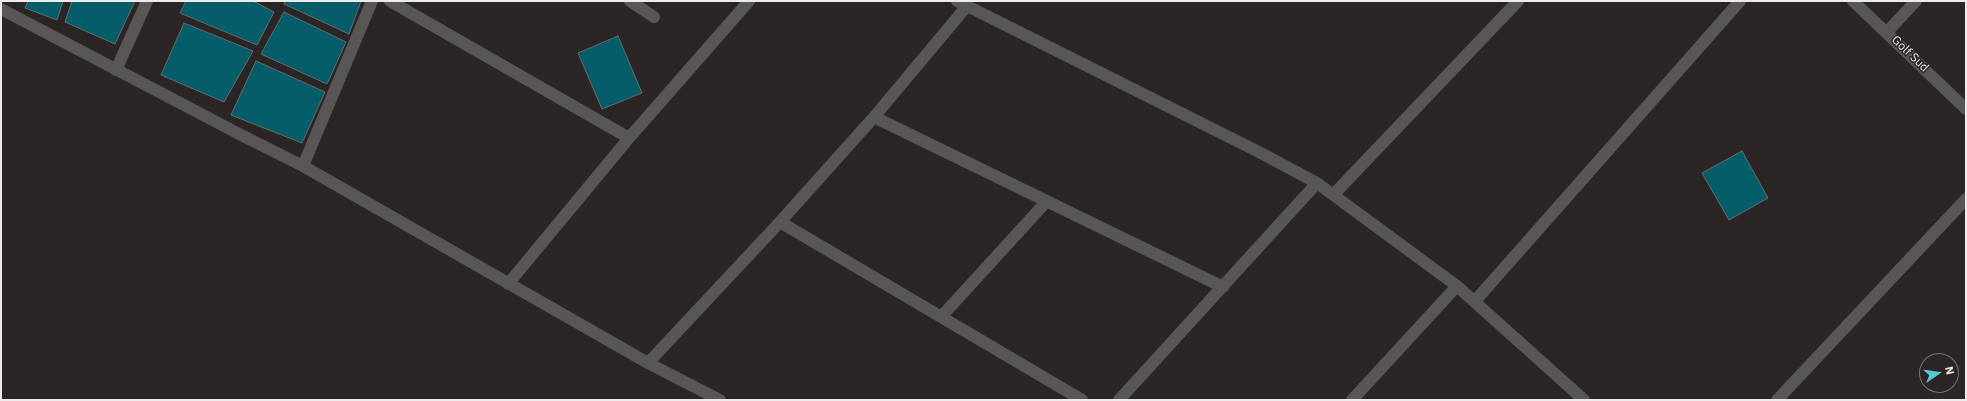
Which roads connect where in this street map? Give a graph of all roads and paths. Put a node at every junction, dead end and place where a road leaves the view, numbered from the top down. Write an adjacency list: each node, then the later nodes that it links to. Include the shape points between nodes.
1 (147, 1): 14 (street)
2 (372, 1): 18 (street)
3 (390, 1): 17 (street)
4 (630, 1): 12 (street)
5 (749, 1): 17 (street)
6 (1518, 1): 20 (street)
7 (1740, 1): 27 (street)
8 (1853, 1): 13 (street, Golf Sud)
9 (1916, 1): 13 (street)
10 (962, 4): 16 (street); 19 (street)
11 (1, 9): 14 (street)
12 (654, 17)
13 (1887, 32): 15 (street, Golf Sud)
14 (116, 70): 18 (street)
15 (1966, 109)
16 (874, 117): 22 (street); 23 (street)
17 (629, 138): 24 (street)
18 (303, 166): 24 (street)
19 (1317, 183): 20 (street); 26 (street)
20 (1334, 194): 25 (street)
21 (1966, 199): 35 (street)
22 (1046, 202): 26 (street); 28 (street)
23 (780, 222): 28 (street); 29 (street)
24 (508, 284): 29 (street)
25 (1457, 286): 27 (street); 33 (street)
26 (1223, 287): 32 (street)
27 (1475, 301): 34 (street)
28 (941, 317): 31 (street)
29 (648, 363): 30 (street)
30 (720, 400)
31 (1082, 400)
32 (1119, 400)
33 (1352, 400)
34 (1584, 400)
35 (1777, 400)

